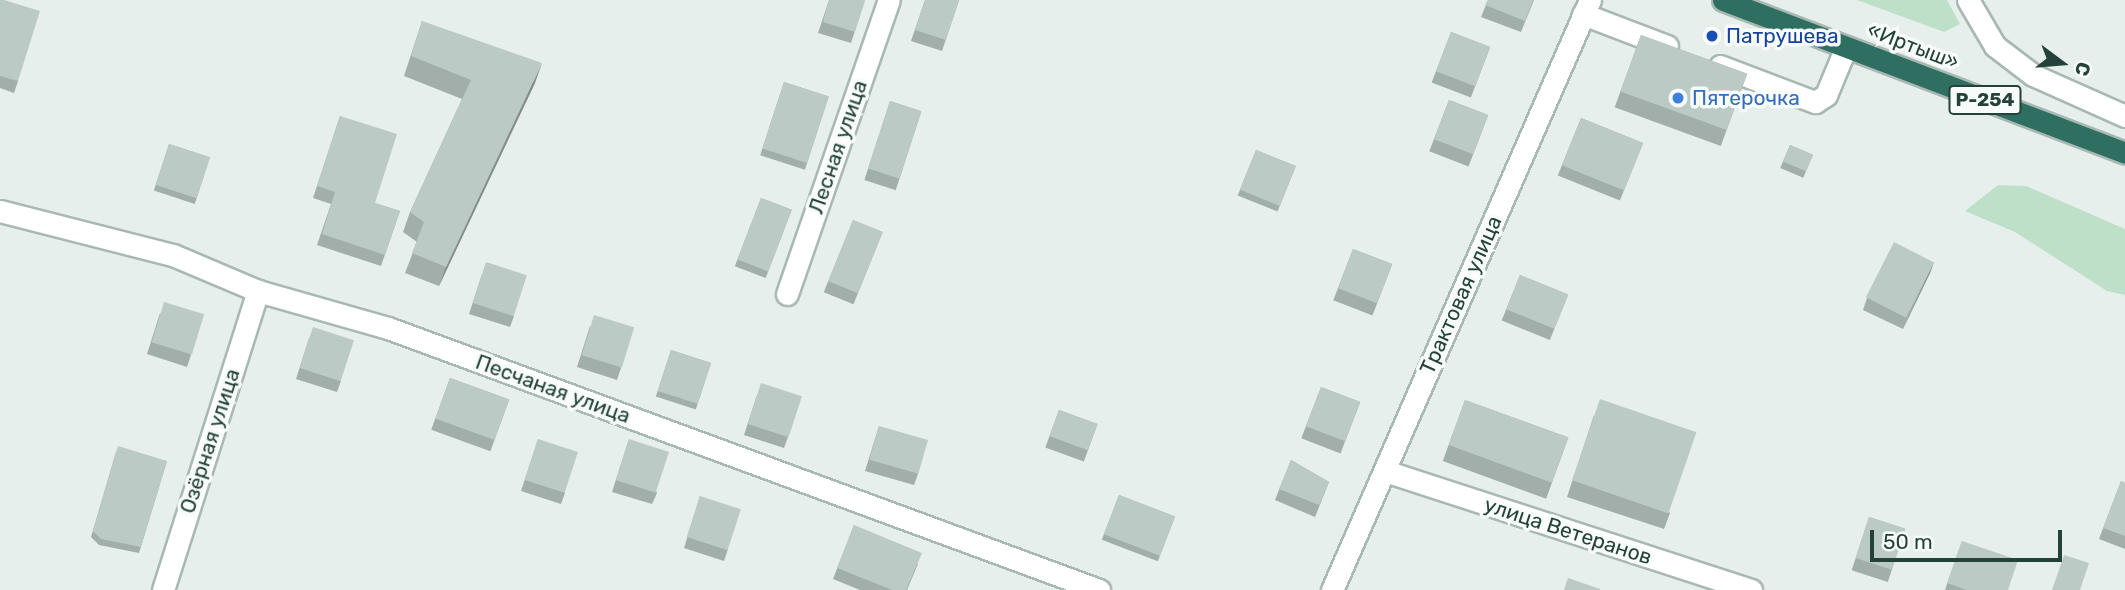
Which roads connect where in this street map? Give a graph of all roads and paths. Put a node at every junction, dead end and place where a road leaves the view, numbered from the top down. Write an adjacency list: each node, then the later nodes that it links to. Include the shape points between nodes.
1 (889, 0): 10 (street, Лесная улица)
2 (1723, 0): 5 (highway, «Иртыш» / Р-254)
3 (1968, 0): 6 (street, via 1995,46 2033,75)
4 (1587, 7): 5 (street, via 1693,56 1815,102 1826,95); 11 (street, Трактовая улица)
5 (1846, 47): 7 (highway, «Иртыш» / Р-254)
6 (2125, 116)
7 (2125, 153)
8 (0, 211): 9 (street, Песчаная улица, via 173,255)
9 (258, 291): 12 (street, Озёрная улица); 13 (street, Песчаная улица, via 388,328)
10 (787, 294)
11 (1385, 471): 14 (street, Трактовая улица); 15 (street, улица Ветеранов)
12 (163, 590)
13 (1099, 590)
14 (1332, 590)
15 (1751, 590)

